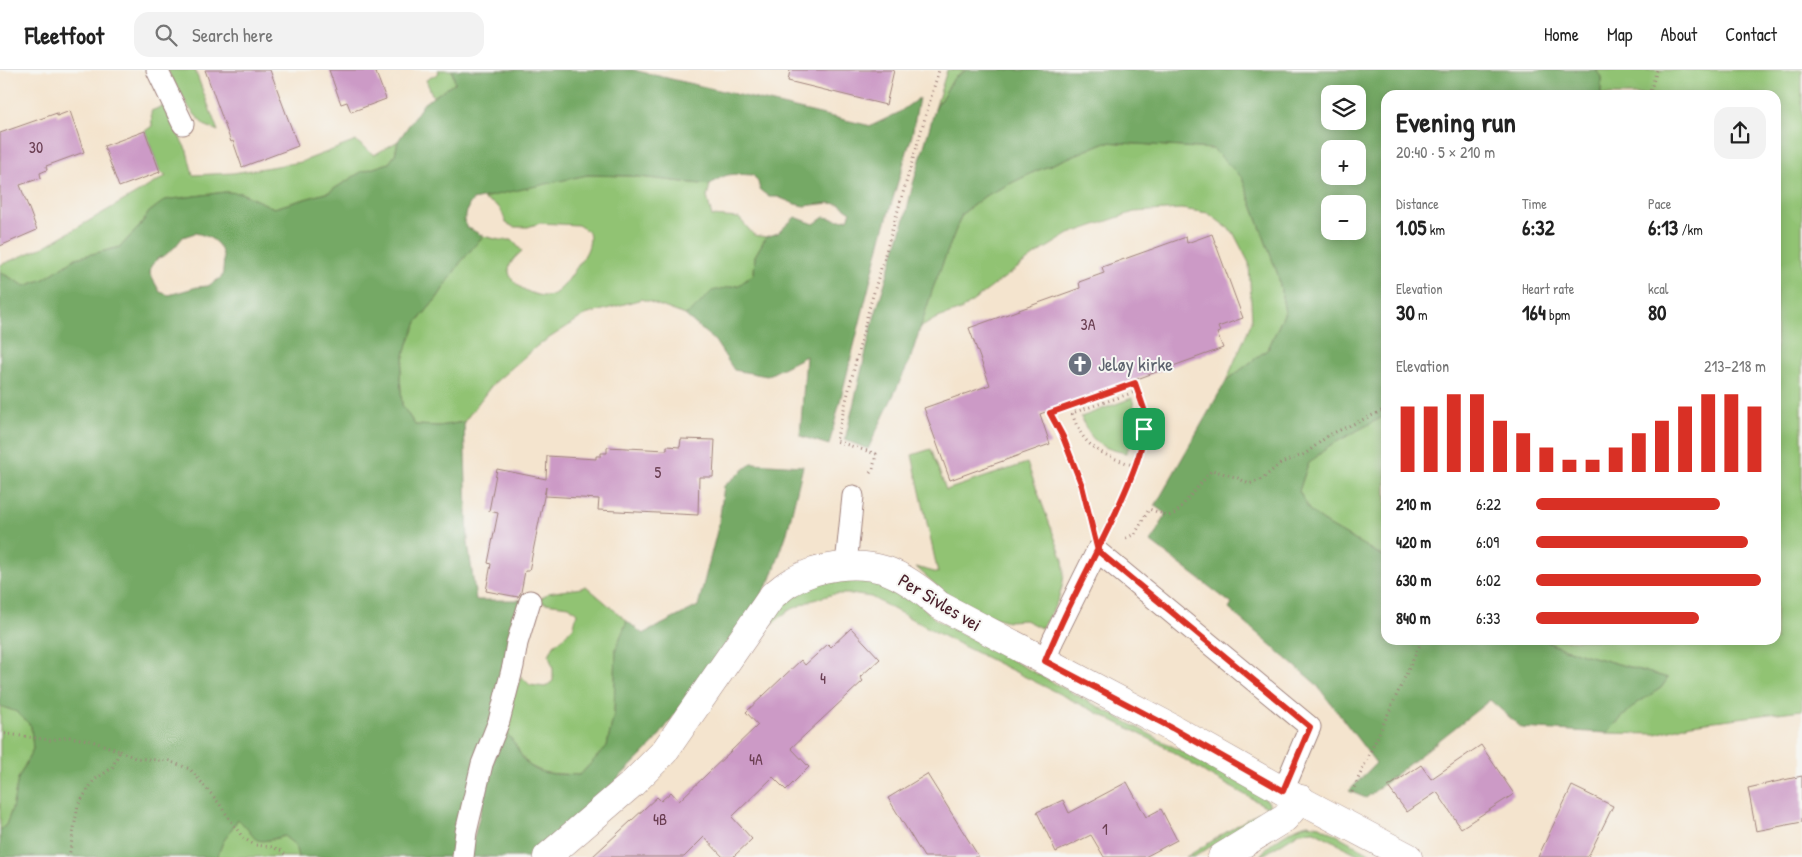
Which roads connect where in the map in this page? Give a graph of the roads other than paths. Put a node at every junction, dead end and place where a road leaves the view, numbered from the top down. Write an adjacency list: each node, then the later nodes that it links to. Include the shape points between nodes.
1 (157, 70): 2 (lane)
2 (182, 124)
3 (853, 496): 4 (lane)
4 (846, 565): 6 (street, Per Sivles vei, via 885,570 920,588 939,605); 9 (street, Per Sivles vei, via 806,575 773,595 664,752)
5 (530, 601): 8 (lane, via 502,712 482,764)
6 (1045, 661): 7 (street, Per Sivles vei); 7 (lane, via 1098,551 1310,727)
7 (1292, 795): 10 (street, via 1285,818); 11 (street, Per Sivles vei)
8 (463, 857)
9 (547, 857)
10 (1222, 857)
11 (1408, 857)

